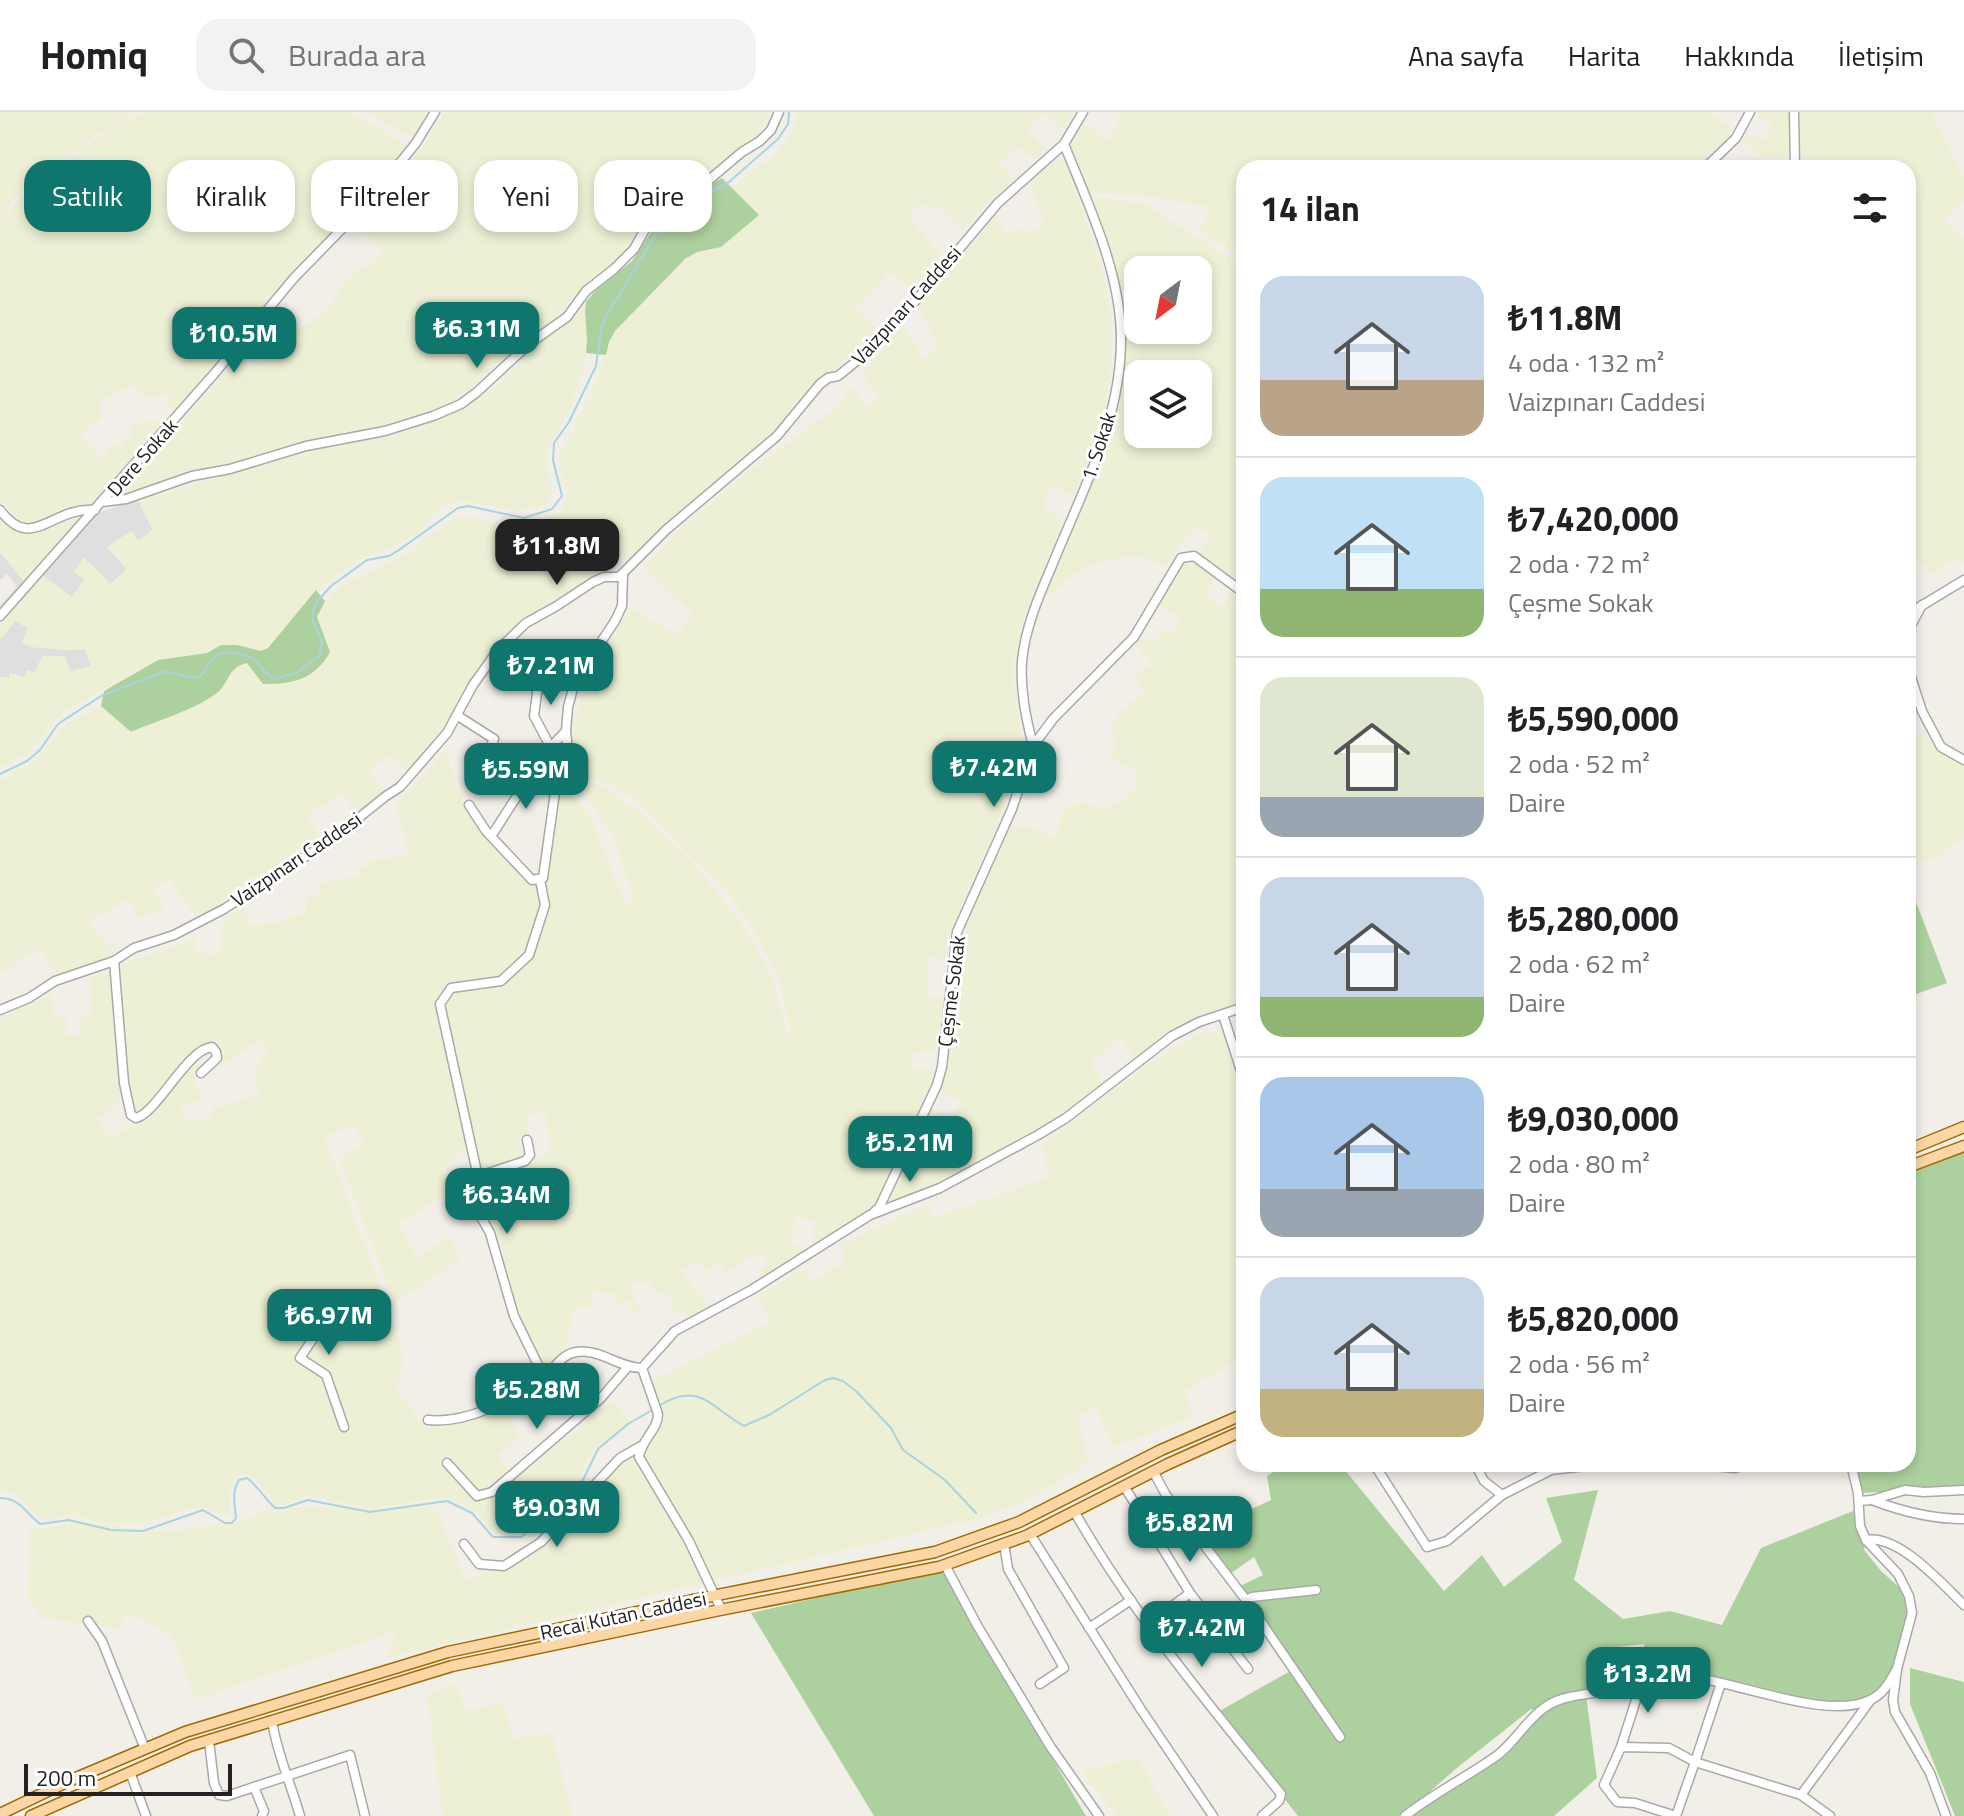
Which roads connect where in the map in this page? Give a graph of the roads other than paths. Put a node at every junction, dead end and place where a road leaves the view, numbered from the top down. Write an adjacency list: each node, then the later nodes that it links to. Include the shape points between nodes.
1 (435, 112): 9 (street, Dere Sokak, via 369,201 294,278)
2 (779, 112): 9 (street, via 760,141 703,185 660,209 634,249 586,291 567,317 461,404 385,431 306,446)
3 (1083, 112): 6 (street, Vaizpınarı Caddesi)
4 (1750, 112): 7 (street, via 1736,138)
5 (1794, 112): 8 (street)
6 (1064, 144): 12 (street, Vaizpınarı Caddesi, via 998,203 869,351 820,384 777,436); 24 (street, 1. Sokak, via 1112,278 1121,347 1106,435 1027,635 1021,681)
7 (1713, 160)
8 (1795, 160)
9 (102, 502): 11 (street, Dere Sokak)
10 (0, 510): 11 (street, via 17,527 30,530 71,511)
11 (95, 510): 17 (street, Dere Sokak)
12 (623, 573): 21 (street, Vaizpınarı Caddesi, via 593,582 526,623 485,668); 22 (street, via 622,606 575,681)
13 (1964, 580): 15 (street)
14 (1236, 587): 24 (street, Çeşme Sokak, via 1194,556 1181,558 1134,637)
15 (1922, 605): 16 (street); 18 (street)
16 (1916, 609)
17 (0, 616)
18 (1916, 616)
19 (540, 670): 23 (street, via 534,716)
20 (1916, 693): 25 (street, via 1941,747)
21 (458, 716): 26 (street, via 494,739); 30 (street, Vaizpınarı Caddesi, via 400,787 331,840 224,909)
22 (566, 731): 23 (street); 29 (street)
23 (550, 746): 28 (street)
24 (1033, 746): 42 (street, Çeşme Sokak, via 1012,809 957,932 937,1085 879,1208)
25 (1964, 760)
26 (483, 763)
27 (469, 805): 28 (street)
28 (492, 835): 29 (street, via 532,880)
29 (540, 880): 41 (street, via 545,905 529,955 501,981 451,988 440,1004)
30 (114, 961): 31 (street, Vaizpınarı Caddesi, via 55,981); 35 (street, via 131,1115 145,1115 201,1050 212,1047 217,1058)
31 (0, 1010)
32 (1236, 1010): 33 (street)
33 (1223, 1015): 34 (street); 42 (street, via 1172,1036 1038,1135 940,1188)
34 (1236, 1055)
35 (201, 1073)
36 (1964, 1127): 39 (main road)
37 (527, 1140): 41 (street, via 530,1155 525,1161)
38 (1964, 1146): 40 (main road)
39 (1916, 1147)
40 (1916, 1164)
41 (478, 1177): 46 (street, via 466,1190 490,1233 509,1305)
42 (870, 1215): 45 (street, via 675,1331)
43 (359, 1298): 49 (street, via 316,1334 300,1358 326,1375)
44 (627, 1368): 45 (street); 46 (street, via 593,1353 576,1352); 52 (street, via 601,1398 492,1492 477,1496)
45 (642, 1368): 51 (street, via 658,1421)
46 (544, 1377): 48 (street, via 477,1412)
47 (1236, 1417): 72 (main road, Recai Kutan Caddesi, via 1019,1522 935,1552)
48 (428, 1420)
49 (344, 1427)
50 (1236, 1434): 53 (main road, Recai Kutan Caddesi)
51 (641, 1446): 67 (street, via 620,1458 541,1542 504,1566 479,1564); 72 (street, via 642,1466)
52 (447, 1463)
53 (1153, 1471): 58 (main road, Recai Kutan Caddesi); 74 (street)
54 (1379, 1472): 60 (street, via 1427,1547 1447,1541)
55 (1479, 1472): 60 (street)
56 (1542, 1472): 60 (street)
57 (1853, 1472): 62 (street)
58 (1124, 1486): 63 (main road, Recai Kutan Caddesi); 71 (street)
59 (1964, 1490): 61 (street, via 1905,1490)
60 (1502, 1495)
61 (1872, 1500): 62 (street); 64 (street, via 1910,1514)
62 (1859, 1501): 66 (street)
63 (1074, 1511): 65 (main road, Recai Kutan Caddesi); 73 (street)
64 (1964, 1519)
65 (1030, 1534): 68 (main road, Recai Kutan Caddesi); 79 (street)
66 (1866, 1540): 75 (street, via 1886,1541 1924,1566); 81 (street, via 1898,1574 1909,1596 1912,1613)
67 (464, 1544)
68 (1004, 1544): 69 (main road, Recai Kutan Caddesi); 84 (street, via 1008,1569 1064,1668)
69 (945, 1565): 76 (main road, Recai Kutan Caddesi); 102 (street, via 1050,1746)
70 (1316, 1590): 74 (street)
71 (1190, 1593): 78 (street); 80 (street)
72 (715, 1595): 76 (street); 90 (main road, Recai Kutan Caddesi, via 448,1652)
73 (1131, 1600): 78 (street); 79 (street)
74 (1246, 1600): 87 (street)
75 (1964, 1605)
76 (721, 1609): 86 (main road, Recai Kutan Caddesi, via 452,1666)
77 (88, 1621): 90 (street, via 102,1641)
78 (1148, 1624): 104 (street, via 1281,1794)
79 (1089, 1628): 103 (street)
80 (1248, 1669)
81 (1897, 1669): 85 (street, via 1883,1692); 107 (street, via 1895,1712 1930,1773)
82 (1635, 1679): 83 (street, via 1651,1673 1678,1674); 89 (street, via 1636,1700); 105 (street, via 1559,1699 1542,1709 1506,1749)
83 (1721, 1683): 85 (street, via 1824,1705 1850,1707); 91 (street)
84 (1040, 1684)
85 (1870, 1701): 95 (street)
86 (272, 1721): 88 (main road, Recai Kutan Caddesi); 93 (street, via 276,1750)
87 (1340, 1737)
88 (209, 1741): 92 (main road, Recai Kutan Caddesi); 94 (street, via 219,1795)
89 (1621, 1747): 91 (street, via 1669,1748); 91 (street, via 1604,1785 1617,1802 1676,1816)
90 (145, 1749): 96 (main road, Recai Kutan Caddesi)
91 (1695, 1762): 95 (street)
92 (130, 1772): 97 (main road, Recai Kutan Caddesi); 98 (street)
93 (289, 1776): 94 (street); 100 (street); 101 (street, via 350,1755)
94 (254, 1787): 99 (street)
95 (1801, 1795): 106 (street)
96 (0, 1814)
97 (31, 1816)
98 (146, 1816)
99 (262, 1816)
100 (300, 1816)
101 (365, 1816)
102 (1099, 1816)
103 (1213, 1816)
104 (1262, 1816)
105 (1405, 1816)
106 (1830, 1816)
107 (1946, 1816)

